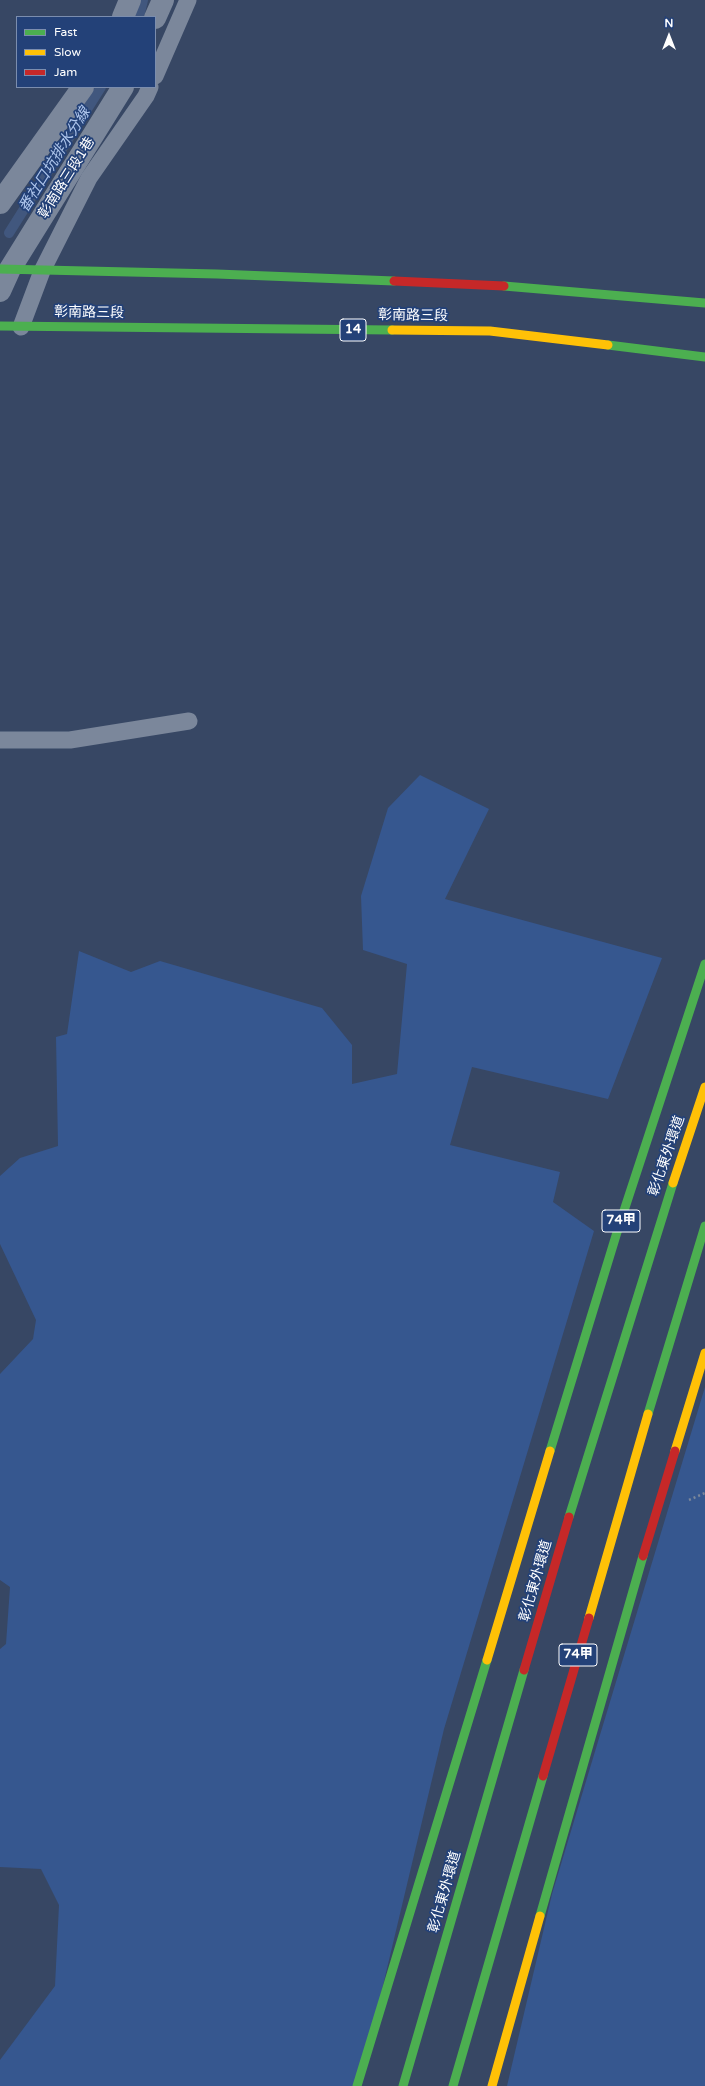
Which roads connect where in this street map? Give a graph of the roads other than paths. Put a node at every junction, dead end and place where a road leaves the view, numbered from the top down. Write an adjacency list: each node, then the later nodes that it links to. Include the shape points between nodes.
1 (130, 0): 4 (street)
2 (163, 0): 5 (street)
3 (188, 0): 6 (lane)
4 (123, 16)
5 (156, 16)
6 (156, 74)
7 (82, 88): 10 (street)
8 (122, 88): 11 (street, 彰南路三段1巷)
9 (150, 88): 12 (lane, via 89,178)
10 (0, 203)
11 (5, 269): 12 (main road); 13 (street, 彰南路三段1巷)
12 (42, 271): 14 (main road, via 217,274 490,285); 16 (lane)
13 (0, 291)
14 (705, 303)
15 (0, 326): 16 (main road, 彰南路三段 / 14)
16 (21, 327): 17 (main road, 彰南路三段 / 14, via 490,331)
17 (705, 357)
18 (189, 721): 19 (lane, via 70,740)
19 (0, 740)
20 (705, 964): 24 (main road, 74甲, via 618,1229)
21 (705, 1087): 25 (main road, 彰化東外環道 / 74甲, via 652,1243)
22 (705, 1226): 26 (main road, 74甲)
23 (705, 1353): 27 (main road, 74甲, via 656,1512)
24 (357, 2086)
25 (403, 2086)
26 (453, 2086)
27 (492, 2086)

